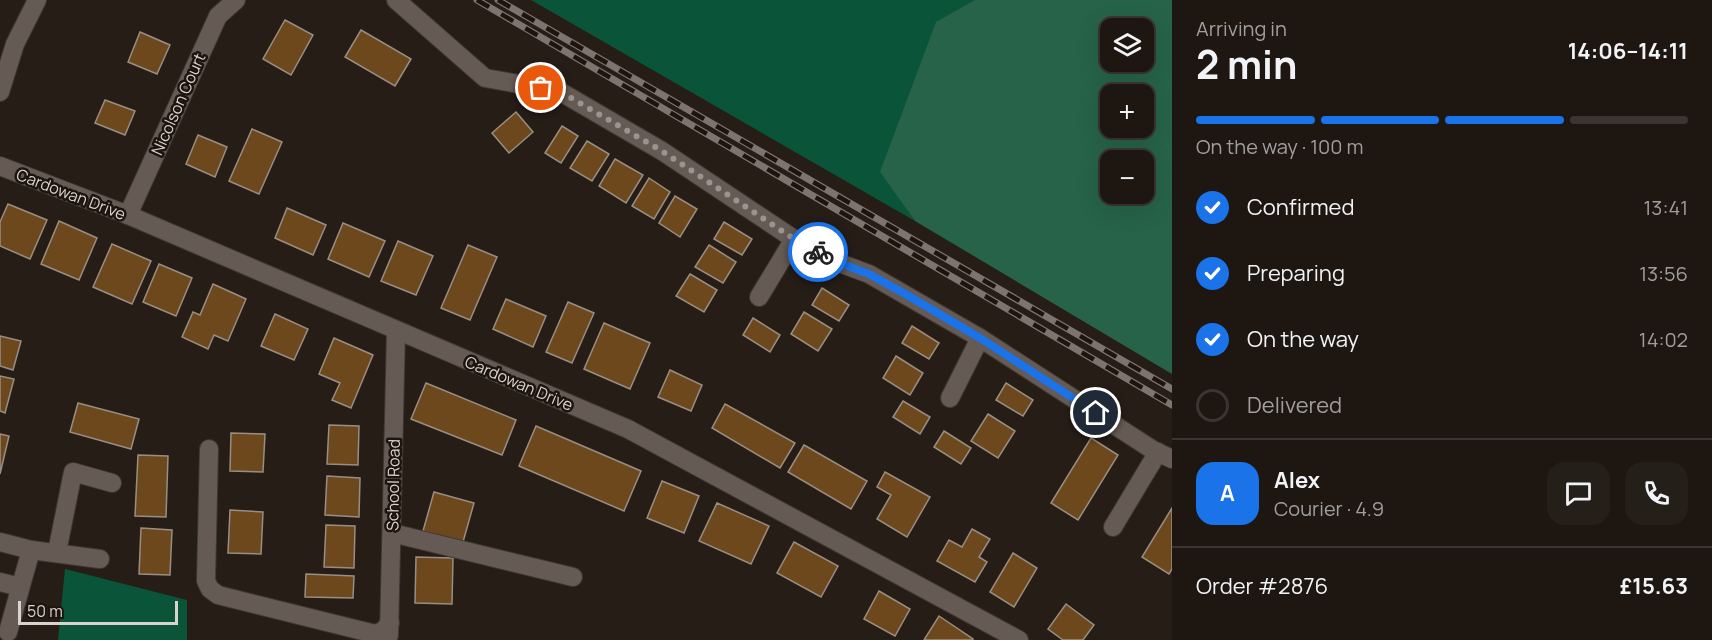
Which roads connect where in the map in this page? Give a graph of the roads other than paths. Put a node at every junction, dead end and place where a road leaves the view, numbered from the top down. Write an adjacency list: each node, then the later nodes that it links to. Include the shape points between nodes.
1 (37, 0): 4 (street, via 15,44)
2 (236, 0): 6 (street, Nicolson Court, via 218,16)
3 (396, 0): 7 (street, via 485,78 559,91 662,151)
4 (0, 92)
5 (0, 166): 6 (street, Cardowan Drive)
6 (128, 215): 9 (street, Cardowan Drive)
7 (794, 239): 8 (street); 10 (street, via 834,261 869,274)
8 (759, 297)
9 (396, 330): 16 (street, School Road); 26 (street, Cardowan Drive, via 628,429)
10 (980, 338): 11 (street); 13 (street)
11 (950, 398)
12 (209, 449): 25 (street, via 206,581 210,589 218,595 375,634)
13 (1165, 456): 15 (street)
14 (112, 483): 19 (street, via 73,472)
15 (1113, 527)
16 (392, 533): 21 (street); 25 (street, School Road)
17 (0, 542): 18 (street)
18 (30, 550): 19 (street); 23 (street)
19 (57, 552): 20 (street)
20 (100, 559)
21 (573, 577)
22 (0, 582): 23 (street)
23 (20, 587): 24 (street)
24 (8, 632)
25 (389, 632)
26 (1019, 640)

